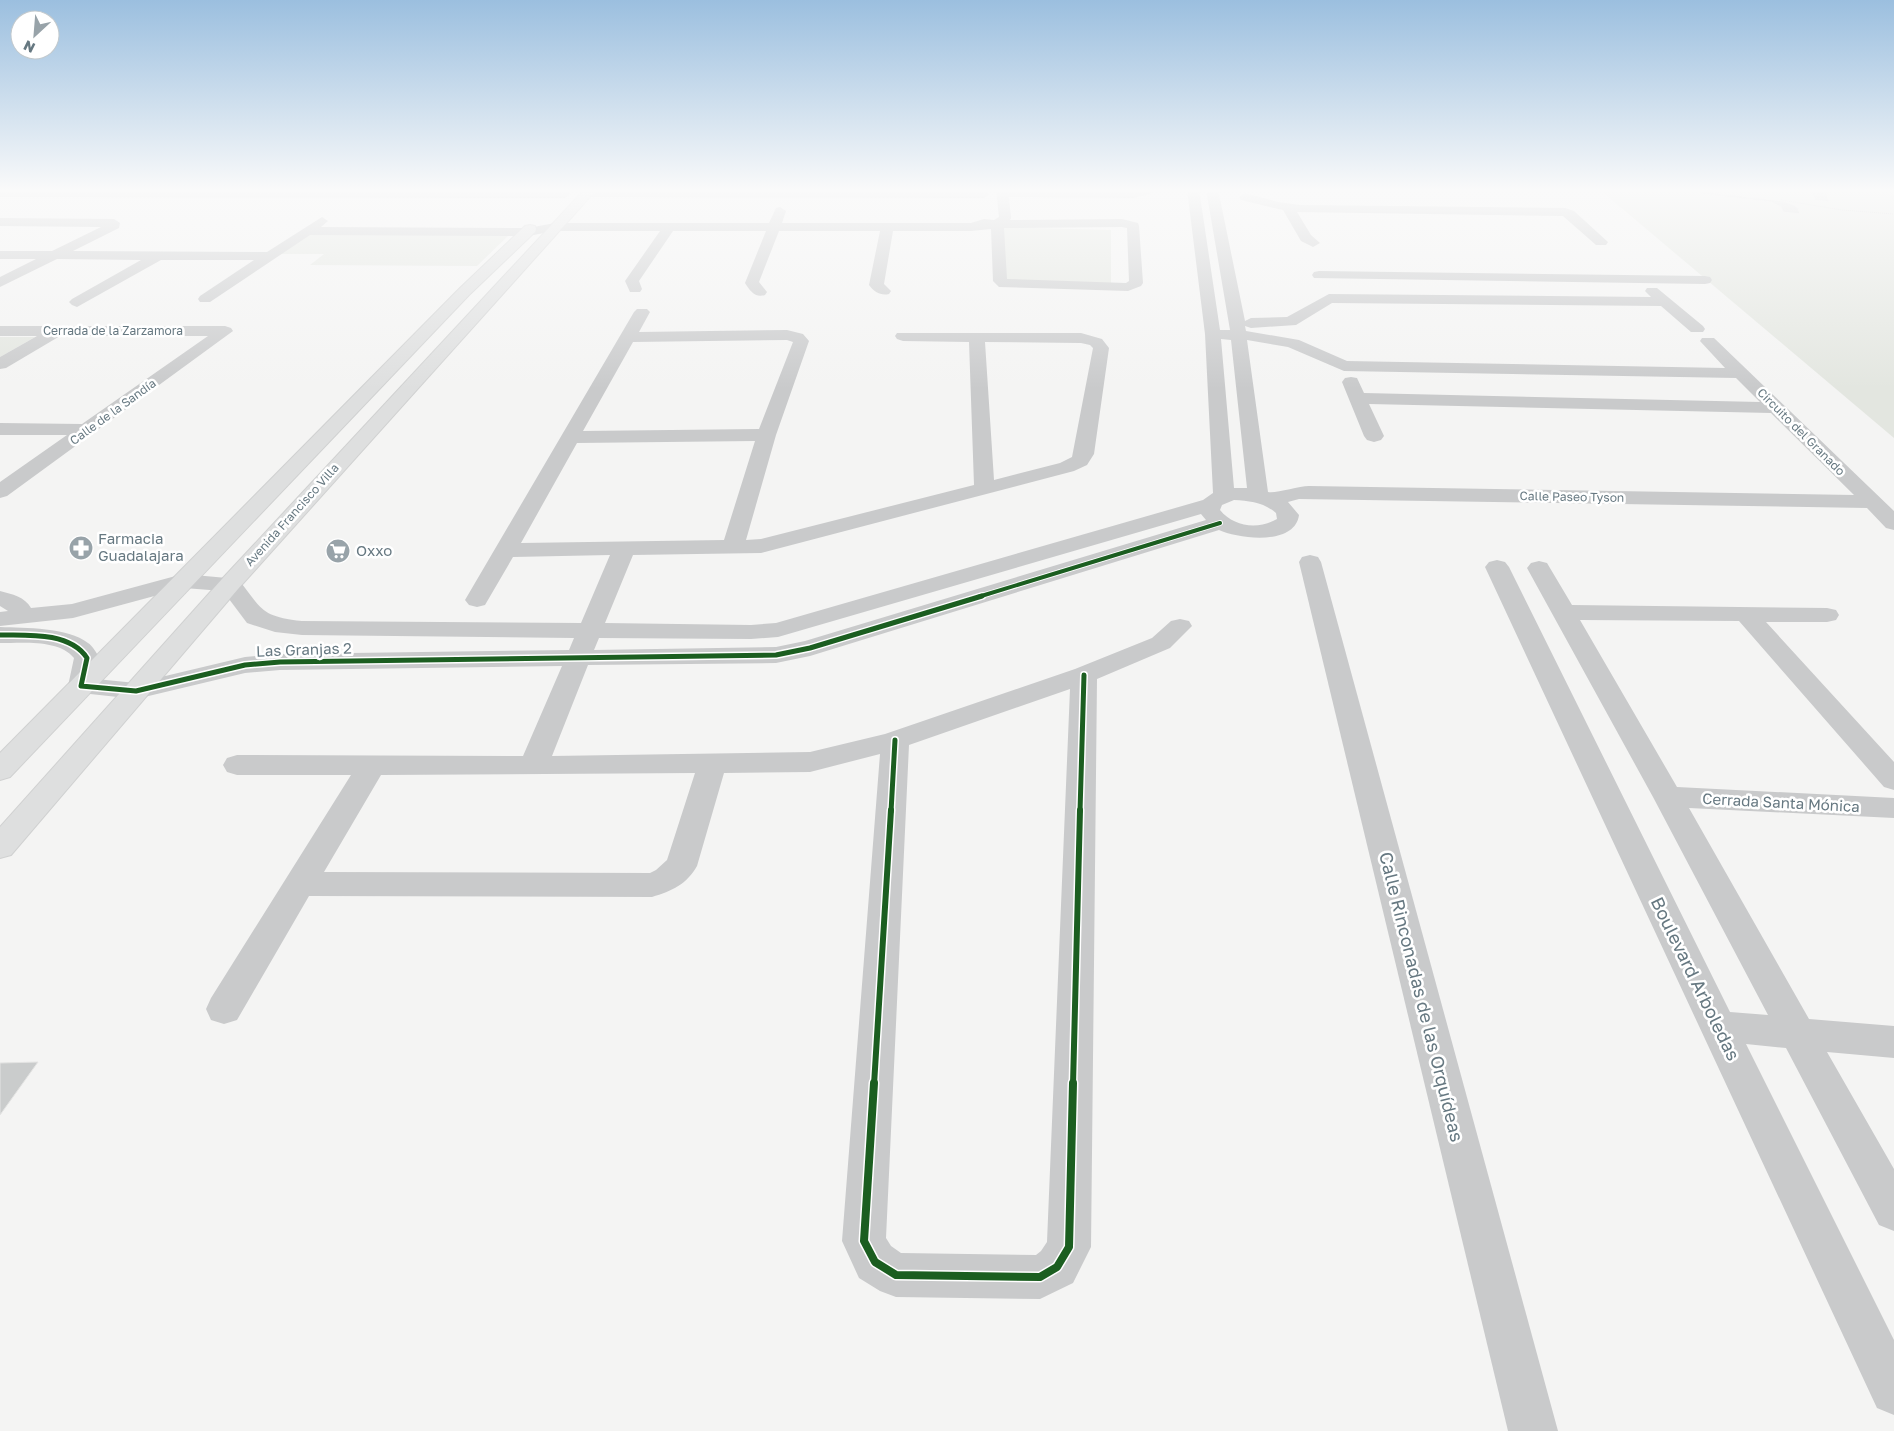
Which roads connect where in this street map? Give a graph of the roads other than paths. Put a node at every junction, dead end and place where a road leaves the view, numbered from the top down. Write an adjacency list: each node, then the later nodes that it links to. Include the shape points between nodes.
1 (53, 256): 18 (street)
2 (136, 256): 3 (street)
3 (159, 256): 4 (street); 26 (street)
4 (270, 256): 25 (street)
5 (508, 256): 21 (main road, Avenida Francisco Villa)
6 (522, 256): 22 (main road, Avenida Francisco Villa)
7 (649, 256): 19 (street, via 632,281)
8 (763, 256): 23 (street, via 752,283)
9 (882, 256): 20 (street, via 876,285)
10 (998, 256): 11 (street, via 1000,281 1004,284 1128,287 1136,283)
11 (1135, 256)
12 (1202, 256): 30 (street)
13 (1234, 256): 31 (street)
14 (1312, 260): 15 (street)
15 (1319, 275): 16 (street); 24 (street)
16 (1638, 279): 17 (street); 27 (street, Circuito del Granado)
17 (1705, 280)
18 (0, 283)
19 (635, 289)
20 (884, 291)
21 (464, 292): 22 (main road); 61 (main road, Avenida Francisco Villa)
22 (496, 292): 62 (main road, Avenida Francisco Villa)
23 (760, 292)
24 (1328, 298): 27 (street); 29 (street)
25 (205, 299)
26 (77, 302)
27 (1665, 302): 41 (street, Circuito del Granado)
28 (642, 312): 36 (street)
29 (1290, 322): 31 (street); 38 (street)
30 (1212, 327): 31 (street); 53 (street)
31 (1238, 329): 38 (street); 51 (street)
32 (0, 331): 33 (street, Cerrada de la Zarzamora)
33 (56, 331): 34 (street, Cerrada de la Zarzamora); 39 (street)
34 (225, 331): 45 (street, Calle de la Sandía)
35 (903, 336): 37 (street)
36 (628, 337): 46 (street, via 797,337 801,341); 47 (street)
37 (977, 338): 49 (street); 49 (street, via 1081,338 1096,342 1101,348 1084,454 1080,461)
38 (1293, 343): 40 (street)
39 (0, 364)
40 (1344, 366): 41 (street); 42 (street)
41 (1741, 373): 43 (street, Circuito del Granado)
42 (1358, 398): 43 (street); 48 (street)
43 (1776, 408): 52 (street, Circuito del Granado)
44 (0, 429): 45 (street)
45 (88, 430): 50 (street, Calle de la Sandía)
46 (766, 435): 47 (street); 55 (street)
47 (571, 436): 57 (street)
48 (1374, 436)
49 (984, 488): 55 (street, via 782,542)
50 (0, 492)
51 (1265, 498): 52 (street, Calle Paseo Tyson, via 1309,492); 53 (street, via 1234,494); 53 (street, via 1283,507 1288,515 1287,522 1279,528 1250,532)
52 (1872, 502): 54 (street, Circuito del Granado)
53 (1218, 508): 70 (street, Las Granjas 2, via 778,630); 72 (street, Las Granjas 2, via 810,648 776,655)
54 (1894, 523)
55 (733, 548): 56 (street)
56 (624, 549): 57 (street); 70 (street)
57 (506, 550): 64 (street)
58 (1310, 562): 93 (street, Calle Rinconadas de las Orquídeas)
59 (1497, 567): 88 (street, Boulevard Arboledas)
60 (1539, 568): 65 (street)
61 (183, 581): 62 (street); 69 (street); 74 (main road, Avenida Francisco Villa)
62 (230, 584): 70 (street, Las Granjas 2, via 256,618 275,625 302,628); 75 (main road, Avenida Francisco Villa)
63 (0, 598): 69 (street, via 20,607)
64 (477, 600)
65 (1564, 612): 66 (street); 83 (street)
66 (1746, 614): 67 (street); 82 (street)
67 (1828, 615)
68 (1180, 626): 73 (street, via 1161,643)
69 (12, 627): 71 (street); 74 (street, via 79,647 87,658)
70 (590, 630): 72 (street)
71 (0, 641)
72 (578, 657): 75 (street, Las Granjas 2, via 280,662 245,665); 80 (street)
73 (1084, 675): 76 (street); 76 (street, via 1070,1246 1057,1267 1040,1277 896,1275 875,1262 864,1241)
74 (81, 686): 75 (street, Las Granjas 2); 81 (main road, Avenida Francisco Villa)
75 (136, 691): 85 (main road, Avenida Francisco Villa)
76 (895, 740): 77 (street, via 851,754 810,762)
77 (712, 764): 80 (street); 86 (street, via 681,866 652,885)
78 (237, 765): 79 (street)
79 (372, 765): 80 (street); 86 (street)
80 (533, 766)
81 (0, 770)
82 (1894, 780)
83 (1668, 797): 84 (street, Cerrada Santa Mónica); 89 (street)
84 (1894, 808)
85 (0, 848)
86 (301, 884): 87 (street)
87 (224, 1008)
88 (1717, 1026): 89 (street); 92 (street, Boulevard Arboledas)
89 (1797, 1033): 90 (street); 91 (street)
90 (1894, 1042)
91 (1894, 1210)
92 (1894, 1391)
93 (1533, 1431)

